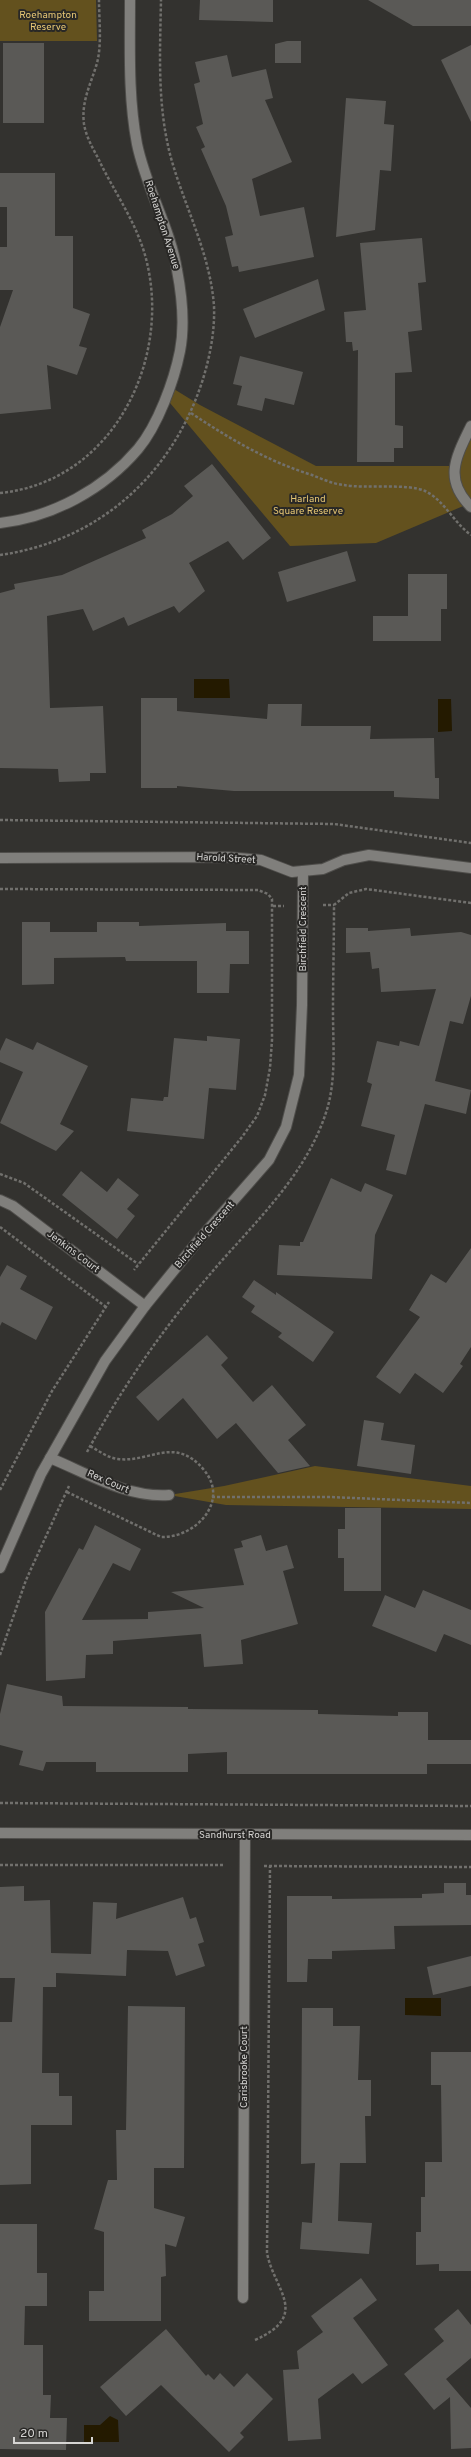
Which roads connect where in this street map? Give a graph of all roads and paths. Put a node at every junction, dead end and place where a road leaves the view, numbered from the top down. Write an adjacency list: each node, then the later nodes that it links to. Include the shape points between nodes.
1 (99, 0): 6 (path, via 99,48 97,63 87,88 84,124 105,173 135,228 145,256 151,286 149,348 144,369 126,411 97,449 77,465 55,477 29,487)
2 (130, 0): 8 (street, Roehampton Avenue, via 130,86 134,124 144,170 177,268 183,322 180,350 171,382 154,422 139,448 115,472 66,504 35,517)
3 (161, 0): 4 (path, via 159,73 164,127 179,185 207,258 214,308 214,332 206,369)
4 (191, 413): 9 (path, via 232,441 280,465 341,485 425,491 441,503 455,521); 10 (path, via 170,450 154,471 132,495 106,515 73,534)
5 (471, 426): 7 (street, via 454,468 456,486)
6 (0, 492)
7 (471, 507)
8 (0, 523)
9 (471, 535)
10 (0, 555)
11 (0, 820): 12 (path, via 334,824)
12 (471, 843)
13 (0, 858): 15 (street, Harold Street, via 227,858 260,860 292,872)
14 (471, 868): 15 (street, Harold Street, via 369,855 344,860 323,869)
15 (303, 872): 28 (street, Birchfield Crescent, via 299,1075 286,1128 269,1160 196,1242)
16 (0, 889): 19 (path, via 258,890 268,894)
17 (471, 903): 18 (path, via 366,889 349,893 334,906)
18 (323, 905)
19 (273, 906): 20 (path); 24 (path, via 272,1040 265,1095 257,1116 242,1138)
20 (284, 906)
21 (0, 1174): 24 (path, via 24,1183)
22 (0, 1200): 28 (street, Jenkins Court, via 12,1206)
23 (0, 1227): 27 (path)
24 (138, 1264): 25 (path)
25 (134, 1270)
26 (110, 1302): 27 (path)
27 (106, 1306): 33 (path, via 52,1391)
28 (145, 1306): 31 (street, Birchfield Crescent, via 92,1382)
29 (90, 1446): 30 (path)
30 (87, 1452)
31 (50, 1458): 34 (street, Rex Court, via 130,1492 152,1496); 37 (street, Birchfield Crescent, via 33,1489)
32 (69, 1486): 38 (path, via 26,1580)
33 (0, 1490)
34 (168, 1494)
35 (212, 1497): 36 (path, via 330,1497)
36 (471, 1503)
37 (0, 1568)
38 (0, 1655)
39 (0, 1803): 40 (path)
40 (471, 1806)
41 (0, 1834): 43 (street, Sandhurst Road)
42 (471, 1835): 43 (street, Sandhurst Road)
43 (245, 1836): 49 (street, Carisbrooke Court)
44 (0, 1865): 45 (path)
45 (223, 1865)
46 (264, 1866): 47 (path)
47 (270, 1866): 48 (path); 50 (path, via 267,2253 286,2303 285,2312 278,2325)
48 (471, 1867)
49 (243, 2298)
50 (256, 2340)

